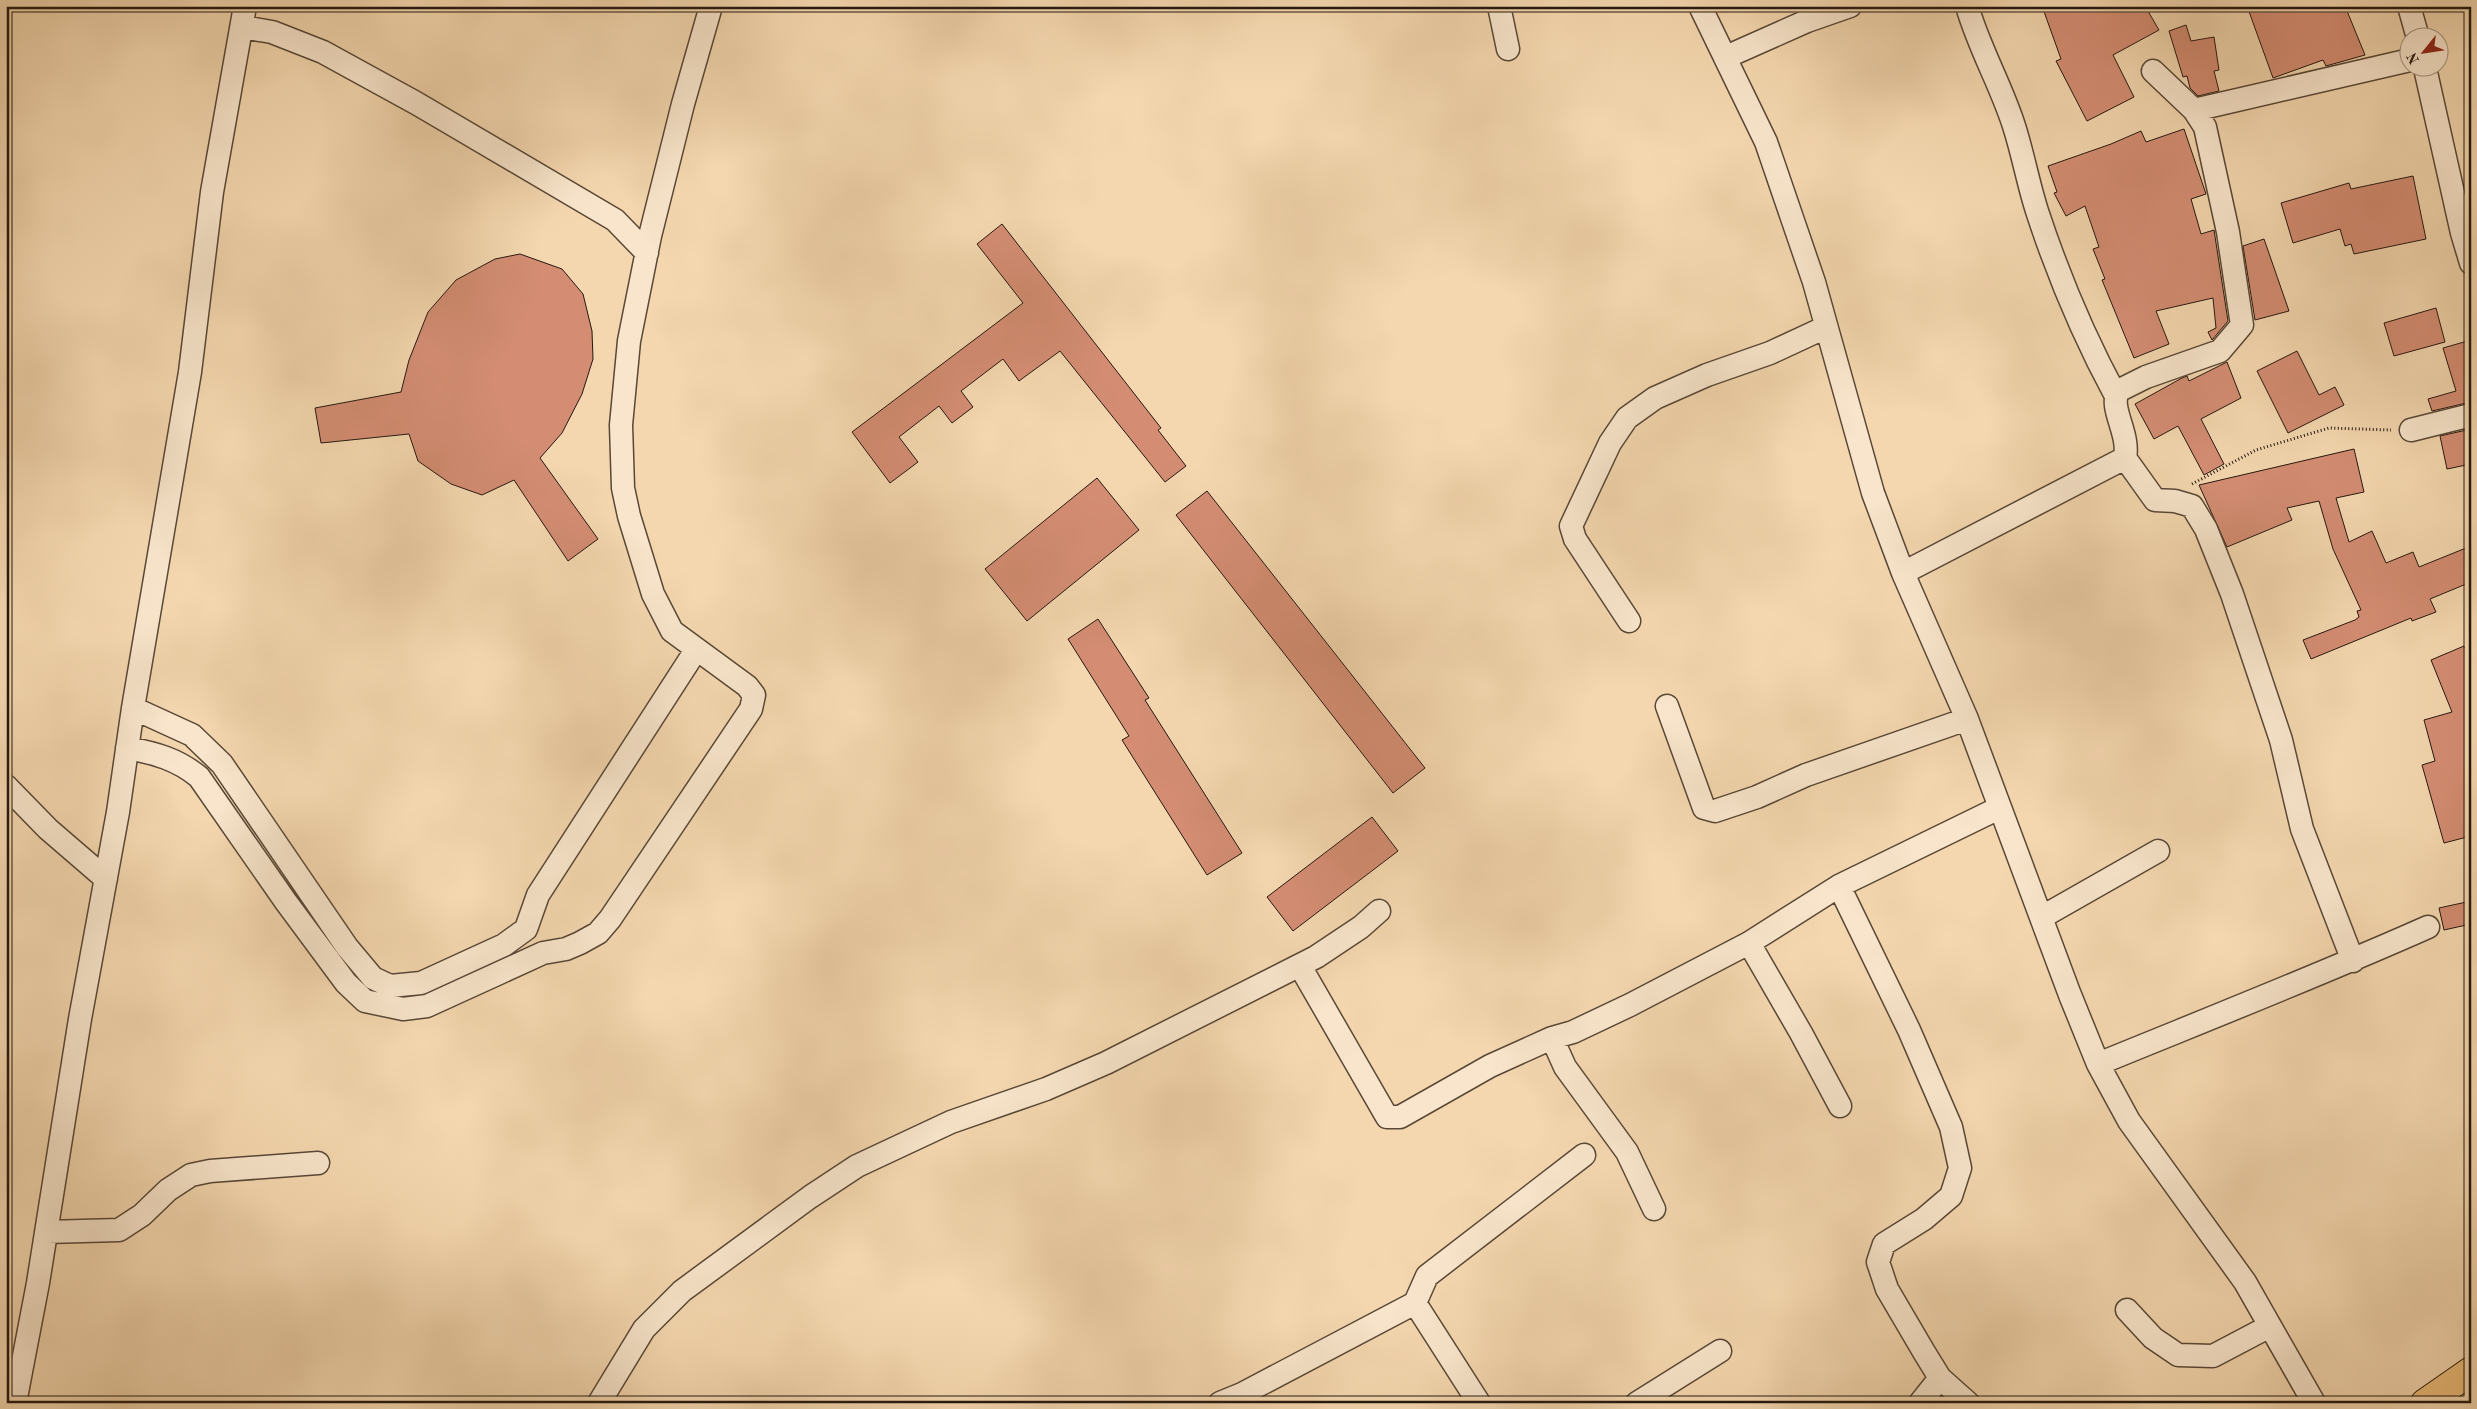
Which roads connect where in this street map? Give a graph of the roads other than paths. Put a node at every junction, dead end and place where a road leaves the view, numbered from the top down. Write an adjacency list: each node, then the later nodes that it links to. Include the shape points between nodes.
1 (711, 6): 15 (street)
2 (1499, 6): 9 (street)
3 (1700, 6): 10 (street)
4 (1850, 6): 10 (street)
5 (1967, 6): 20 (street, via 1975,34 2014,126 2037,210 2057,264 2089,346)
6 (2409, 6): 8 (street)
7 (243, 16): 16 (street, via 272,32 323,52 416,103); 28 (street, via 212,192 190,372)
8 (2415, 28)
9 (1508, 49)
10 (1726, 56): 19 (street, via 1766,142)
11 (2400, 62): 14 (street)
12 (2153, 71): 14 (street)
13 (2427, 78): 18 (street)
14 (2194, 110): 20 (street, via 2205,127 2216,171 2242,325 2220,351 2146,377 2122,388)
15 (656, 213): 16 (street); 17 (street)
16 (615, 220): 17 (street)
17 (647, 253): 26 (street, via 628,350 621,425 623,488 653,594 672,631)
18 (2471, 263)
19 (1826, 327): 24 (street, via 1873,493); 25 (street, via 1770,353 1655,398 1627,418 1594,474 1571,526 1575,539)
20 (2116, 396): 23 (street, via 2115,404 2127,446)
21 (2471, 415): 22 (street)
22 (2411, 430)
23 (2125, 458): 24 (street); 40 (street, via 2155,500 2192,506 2206,529 2232,594 2281,740 2302,829)
24 (1902, 573): 29 (street)
25 (1629, 621)
26 (696, 650): 28 (street, via 538,895 526,929 504,945 421,982 390,986 373,978 347,947 222,764 192,735); 30 (street, via 747,686 754,695 751,709 610,919 598,933 566,949 543,953 427,1006 403,1009 365,1001 346,983 286,902 199,776 164,756)
27 (1667, 706): 29 (street, via 1704,808 1715,811 1758,797 1806,775)
28 (133, 708): 30 (street)
29 (1967, 719): 32 (street)
30 (127, 748): 34 (street)
31 (6, 786): 34 (street, via 48,829)
32 (1999, 808): 35 (street); 37 (street)
33 (2158, 851): 37 (street)
34 (106, 879): 48 (street)
35 (1839, 886): 39 (street); 54 (street, via 1909,1030 1951,1127 1960,1168 1951,1196 1924,1219 1884,1244 1878,1262 1887,1289)
36 (1379, 911): 41 (street, via 1362,927)
37 (2042, 918): 43 (street)
38 (2428, 927): 40 (street)
39 (1749, 943): 42 (street, via 1630,1005 1574,1032); 44 (street)
40 (2352, 961): 43 (street)
41 (1300, 966): 42 (street, via 1387,1117 1400,1117 1490,1066); 56 (street, via 1106,1063 1046,1089 951,1122 857,1166 682,1291 644,1329)
42 (1552, 1038): 47 (street, via 1565,1067 1627,1152)
43 (2098, 1064): 51 (street, via 2129,1121 2245,1282)
44 (1840, 1106)
45 (1584, 1155): 49 (street, via 1427,1276)
46 (318, 1163): 48 (street, via 191,1175 119,1230)
47 (1654, 1209)
48 (46, 1232): 55 (street)
49 (1414, 1303): 57 (street); 58 (street)
50 (2127, 1310): 51 (street, via 2153,1338 2178,1355 2213,1356)
51 (2270, 1326): 62 (street)
52 (1720, 1351): 59 (street)
53 (2471, 1371): 63 (main road)
54 (1940, 1378): 60 (street); 61 (street)
55 (15, 1403)
56 (599, 1403)
57 (1220, 1403)
58 (1479, 1403)
59 (1637, 1403)
60 (1920, 1403)
61 (1968, 1403)
62 (2314, 1403)
63 (2425, 1403)

